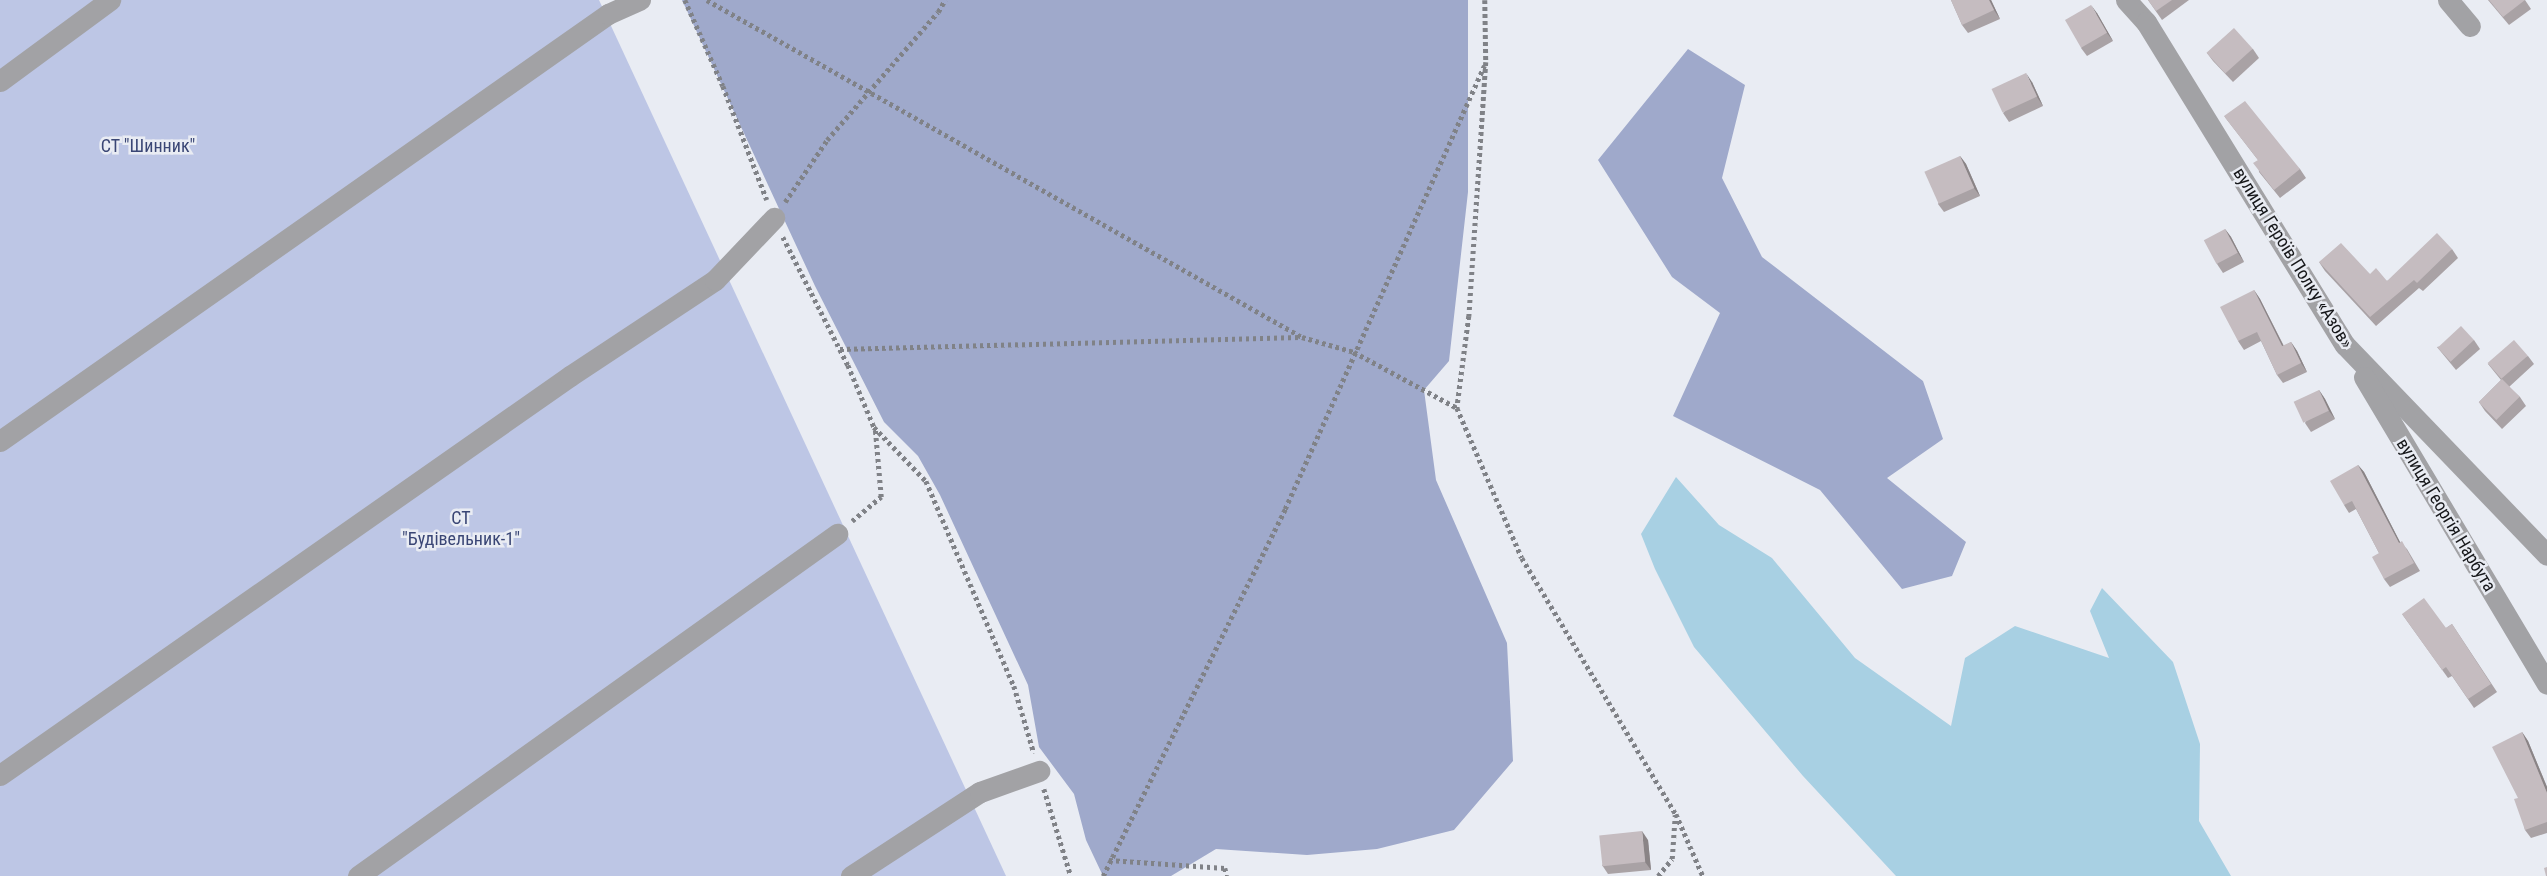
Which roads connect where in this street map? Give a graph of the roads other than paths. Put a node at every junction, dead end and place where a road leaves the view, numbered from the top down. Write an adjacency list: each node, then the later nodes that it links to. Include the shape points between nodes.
1 (110, 0): 6 (street)
2 (640, 0): 9 (street, via 608,14)
3 (2126, 0): 8 (street, вулиця Героїв Полку «Азов», via 2146,22)
4 (2448, 0): 5 (street)
5 (2470, 26)
6 (0, 81)
7 (774, 218): 14 (street, via 715,280 570,376)
8 (2345, 345): 11 (street, вулиця Героїв Полку «Азов»); 12 (street, вулиця Георгія Нарбута)
9 (0, 441)
10 (837, 534): 15 (street)
11 (2547, 555)
12 (2547, 684)
13 (1039, 771): 16 (street, via 979,792)
14 (0, 775)
15 (358, 876)
16 (851, 876)

